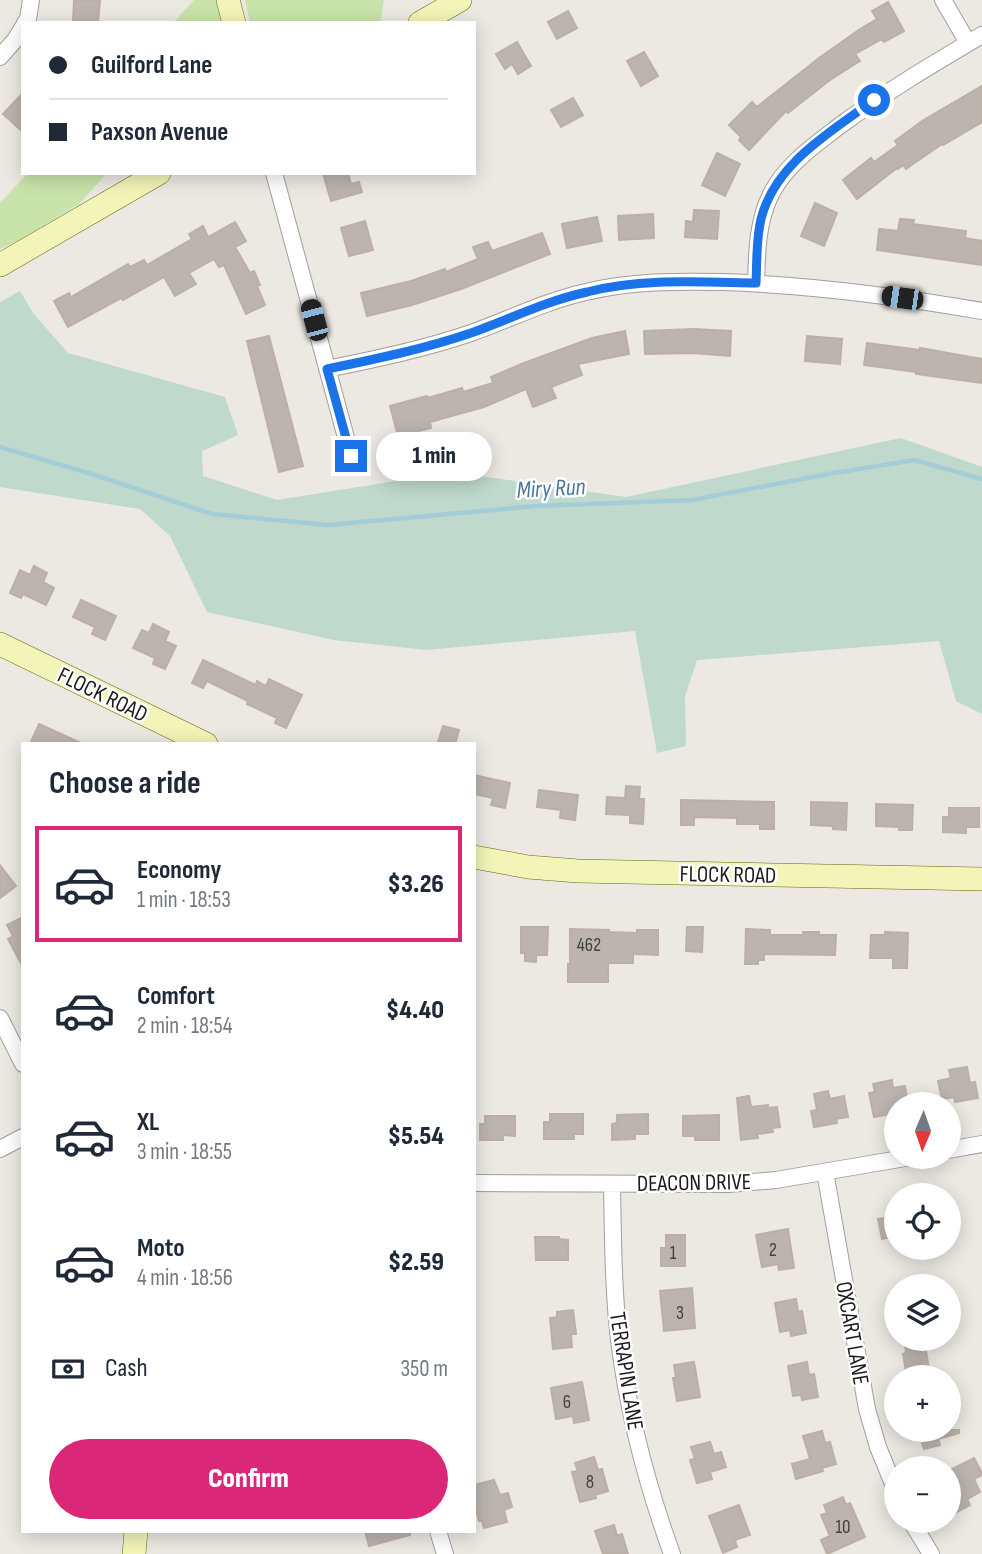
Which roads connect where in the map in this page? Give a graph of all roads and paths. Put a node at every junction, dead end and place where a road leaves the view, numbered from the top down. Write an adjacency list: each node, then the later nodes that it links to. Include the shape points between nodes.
1 (31, 0): 5 (street)
2 (229, 0): 6 (main road)
3 (460, 0): 7 (main road)
4 (943, 0): 9 (street)
5 (26, 21)
6 (234, 21)
7 (423, 21)
8 (21, 30): 10 (street)
9 (975, 39): 14 (street, via 874,100 783,174 762,216)
10 (0, 57)
11 (156, 175): 13 (main road)
12 (275, 175): 16 (street)
13 (0, 265)
14 (756, 283): 15 (street); 16 (street, via 672,281 588,291 433,345)
15 (982, 311)
16 (327, 369): 17 (street)
17 (351, 456)
18 (0, 644): 19 (main road, FLOCK ROAD)
19 (202, 742)
20 (476, 857): 21 (main road, FLOCK ROAD, via 578,871)
21 (982, 879)
22 (0, 1018): 23 (street)
23 (21, 1060)
24 (21, 1139): 27 (street)
25 (982, 1144): 26 (street)
26 (961, 1148)
27 (0, 1149)
28 (884, 1162): 29 (street, DEACON DRIVE)
29 (825, 1172): 31 (street, DEACON DRIVE, via 729,1184); 32 (street, OXCART LANE, via 867,1409)
30 (476, 1183): 31 (street, DEACON DRIVE)
31 (612, 1184): 38 (street, TERRAPIN LANE, via 614,1278 627,1391)
32 (884, 1462)
33 (136, 1533): 36 (main road)
34 (439, 1533): 37 (street)
35 (918, 1533): 39 (street)
36 (134, 1554)
37 (445, 1554)
38 (672, 1554)
39 (931, 1554)

